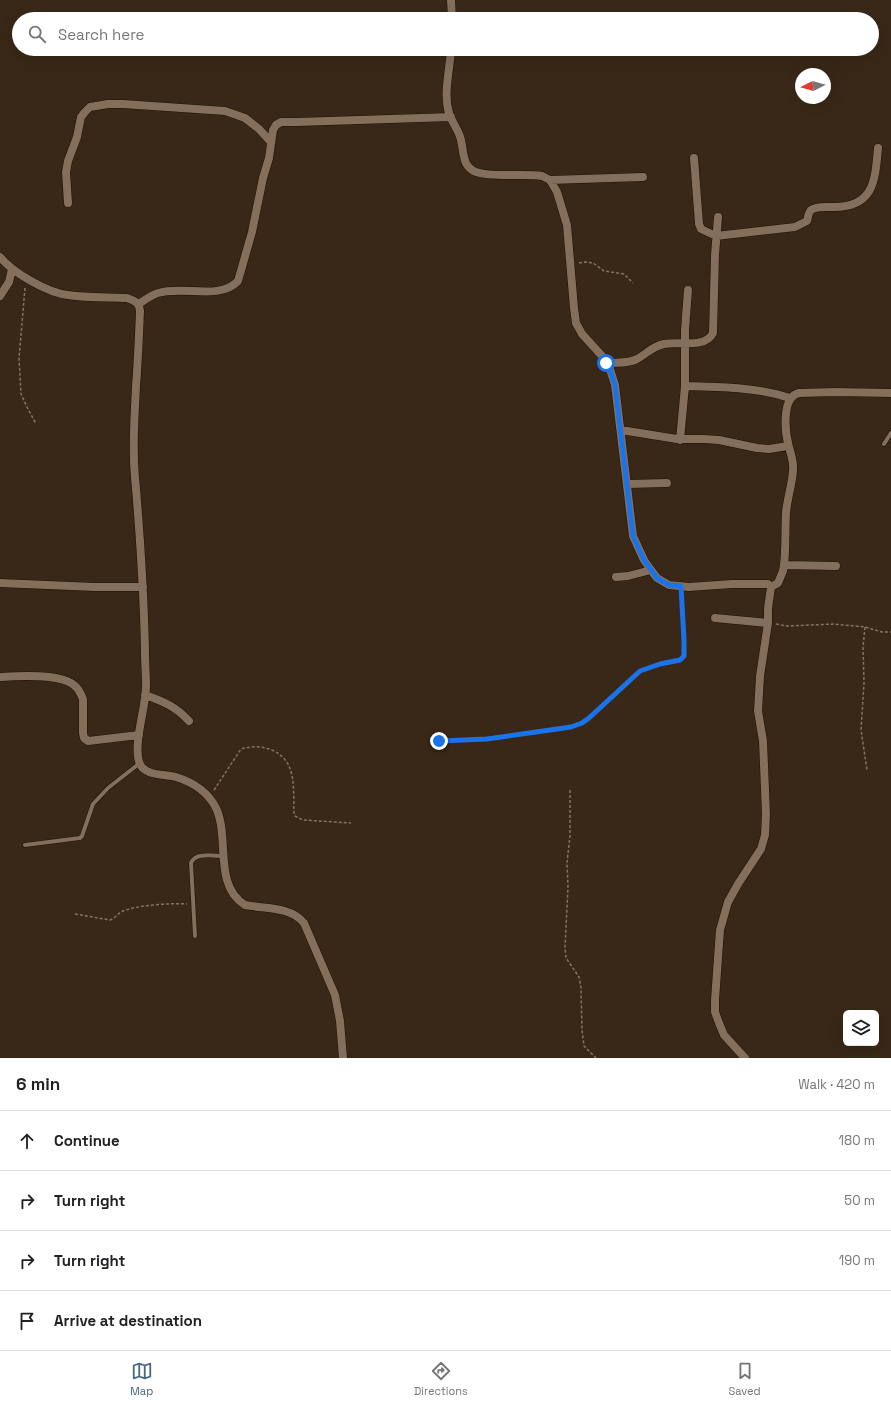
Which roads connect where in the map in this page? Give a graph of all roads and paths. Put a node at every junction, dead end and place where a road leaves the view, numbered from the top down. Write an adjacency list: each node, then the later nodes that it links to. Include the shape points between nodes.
1 (451, 0): 2 (street)
2 (452, 12)
3 (450, 56): 4 (street, via 447,77)
4 (451, 117): 5 (street, via 281,122 273,130); 9 (street, via 458,131 463,158 475,171 486,174 535,175)
5 (271, 142): 10 (street, via 245,118 225,111 130,104 90,107 81,117 68,161); 20 (street, via 252,232 238,281 232,287 223,290 158,293)
6 (878, 148): 12 (street, via 873,181 864,198 858,203 850,206 814,208 808,213 807,221 795,227)
7 (694, 158): 12 (street, via 699,224 701,229)
8 (643, 177): 9 (street)
9 (550, 180): 14 (street, via 557,192 567,225)
10 (68, 203)
11 (718, 217): 12 (street)
12 (716, 236): 21 (street, via 713,333 704,342)
13 (0, 257): 15 (street)
14 (571, 264): 17 (path, via 593,263 604,271 624,274); 22 (street, via 576,323)
15 (12, 269): 16 (street); 19 (street, via 9,282)
16 (26, 278): 20 (street, via 68,295 127,298); 26 (path, via 19,358 21,394)
17 (633, 283)
18 (688, 290): 21 (street)
19 (0, 296)
20 (139, 304): 40 (street, via 134,459)
21 (684, 343): 22 (street, via 664,344 632,361); 23 (street)
22 (606, 363): 27 (street, via 615,385)
23 (685, 386): 25 (street, via 774,392); 29 (street)
24 (891, 393): 25 (street, via 799,393)
25 (790, 398): 31 (street, via 786,418)
26 (36, 424)
27 (621, 430): 29 (street); 33 (street)
28 (891, 433): 30 (lane)
29 (680, 440): 31 (street, via 704,438 769,449)
30 (884, 444)
31 (788, 446): 34 (street, via 794,470 788,494)
32 (667, 483): 33 (street)
33 (627, 484): 36 (street, via 633,536)
34 (784, 565): 35 (street); 41 (street, via 778,583)
35 (836, 566)
36 (651, 570): 37 (street); 39 (street, via 657,578 669,585)
37 (616, 577)
38 (0, 583): 40 (street)
39 (681, 586): 41 (street, via 768,584); 50 (path, via 684,656 680,660 640,671 582,723 571,727 487,739)
40 (143, 587): 47 (street)
41 (771, 587): 43 (street)
42 (715, 618): 43 (street)
43 (768, 623): 44 (path, via 787,626 834,624); 63 (street, via 758,711 763,741 765,834 761,849 728,902 720,930 714,1000 718,1023 724,1035)
44 (865, 627): 45 (path); 52 (path, via 861,730)
45 (891, 632)
46 (0, 677): 49 (street, via 38,676 74,684 83,699 83,733 84,738 88,740)
47 (145, 695): 48 (street, via 179,710); 49 (street)
48 (189, 721)
49 (139, 735): 51 (street, via 137,747)
50 (439, 741)
51 (140, 763): 54 (street, via 146,770 176,777 195,785); 56 (lane, via 108,788 93,804 82,836 76,839)
52 (867, 770)
53 (570, 790): 62 (path, via 565,948 566,958 579,977 584,1046)
54 (211, 799): 55 (path, via 216,786 241,749 268,748 278,753 291,770 295,816 303,820); 57 (street, via 219,818)
55 (351, 823)
56 (25, 845)
57 (223, 856): 58 (lane, via 198,856 192,860 190,866); 61 (street, via 230,887 240,902 290,912 304,923 335,995)
58 (193, 904): 59 (path, via 157,905 124,910 110,920); 60 (lane)
59 (74, 914)
60 (195, 936)
61 (343, 1058)
62 (596, 1058)
63 (746, 1058)

